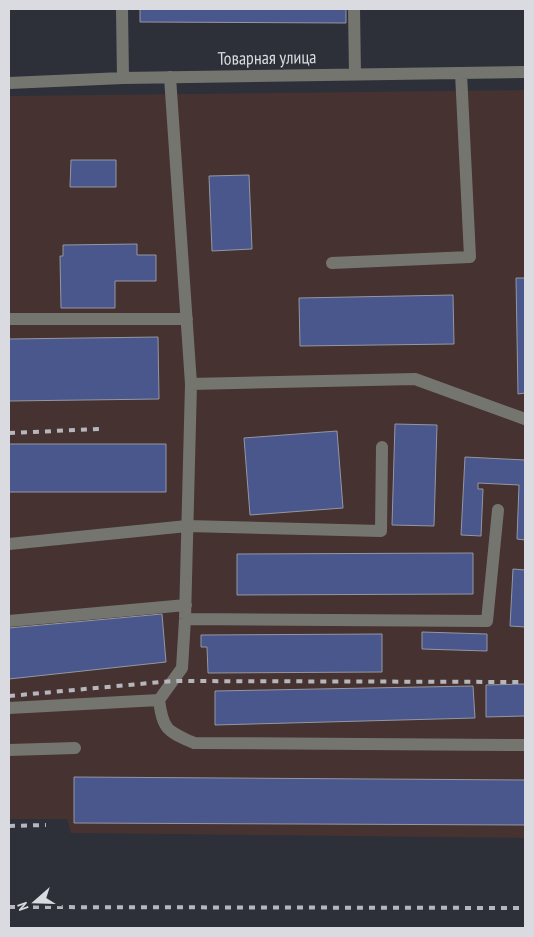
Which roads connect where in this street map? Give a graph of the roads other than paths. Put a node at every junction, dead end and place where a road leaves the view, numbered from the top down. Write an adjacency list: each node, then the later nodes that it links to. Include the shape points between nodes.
1 (122, 9): 7 (street)
2 (354, 9): 5 (street)
3 (525, 72): 4 (street, Товарная улица)
4 (461, 73): 5 (street, Товарная улица); 9 (street, via 470,257)
5 (355, 74): 6 (street, Товарная улица)
6 (170, 77): 7 (street, Товарная улица); 11 (street)
7 (123, 78): 8 (street, Товарная улица)
8 (9, 83)
9 (332, 263)
10 (9, 319): 11 (street)
11 (187, 319): 12 (street)
12 (191, 384): 13 (street, via 415,378); 16 (street)
13 (525, 419)
14 (382, 447): 16 (street, via 381,531)
15 (498, 510): 19 (street, via 487,621)
16 (188, 526): 17 (street); 18 (street)
17 (9, 544)
18 (186, 605): 19 (street); 20 (street)
19 (185, 619): 21 (street, via 182,668)
20 (9, 621)
21 (159, 700): 22 (street); 23 (street, via 162,720 171,733 194,743)
22 (9, 708)
23 (525, 745)
24 (75, 748): 25 (street)
25 (9, 750)

